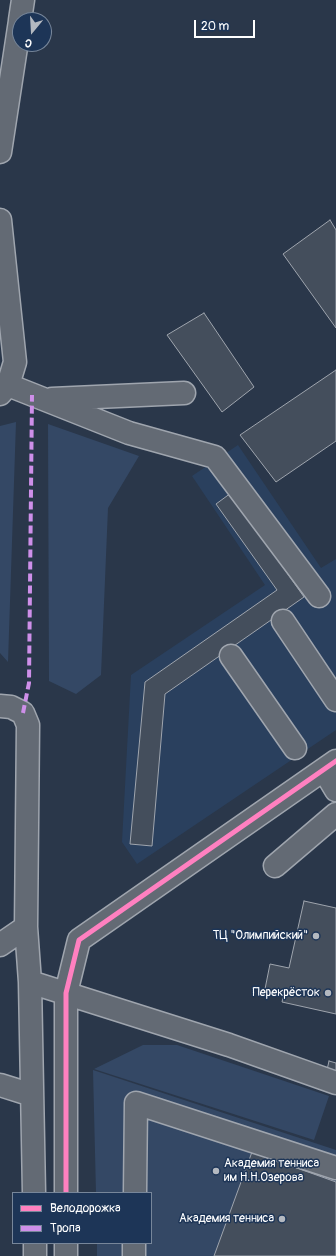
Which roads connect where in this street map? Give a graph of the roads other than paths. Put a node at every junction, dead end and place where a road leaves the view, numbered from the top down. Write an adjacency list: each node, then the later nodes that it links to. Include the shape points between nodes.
1 (23, 0): 2 (street)
2 (21, 12)
3 (15, 52): 4 (street)
4 (0, 152)
5 (0, 220): 6 (street, via 15,362)
6 (4, 390): 8 (street)
7 (184, 393): 8 (street)
8 (43, 399): 9 (street, via 129,433 215,457)
9 (319, 596)
10 (283, 621): 12 (street)
11 (231, 656): 14 (street)
12 (336, 700)
13 (0, 706): 19 (street, via 11,707 23,713 28,725)
14 (295, 748)
15 (330, 765): 16 (street); 22 (street, via 79,940)
16 (336, 790)
17 (336, 814): 18 (street)
18 (274, 866)
19 (26, 927): 20 (street); 21 (street)
20 (0, 945)
21 (30, 982): 22 (street); 25 (street)
22 (66, 993): 23 (street, via 229,1045); 28 (street)
23 (336, 1083)
24 (0, 1086): 25 (street)
25 (32, 1096): 27 (street)
26 (336, 1168): 29 (street, via 136,1103)
27 (34, 1192)
28 (66, 1192)
29 (135, 1192)
30 (35, 1244): 33 (street)
31 (66, 1244): 34 (street)
32 (134, 1244): 35 (street)
33 (35, 1256)
34 (66, 1256)
35 (134, 1256)

